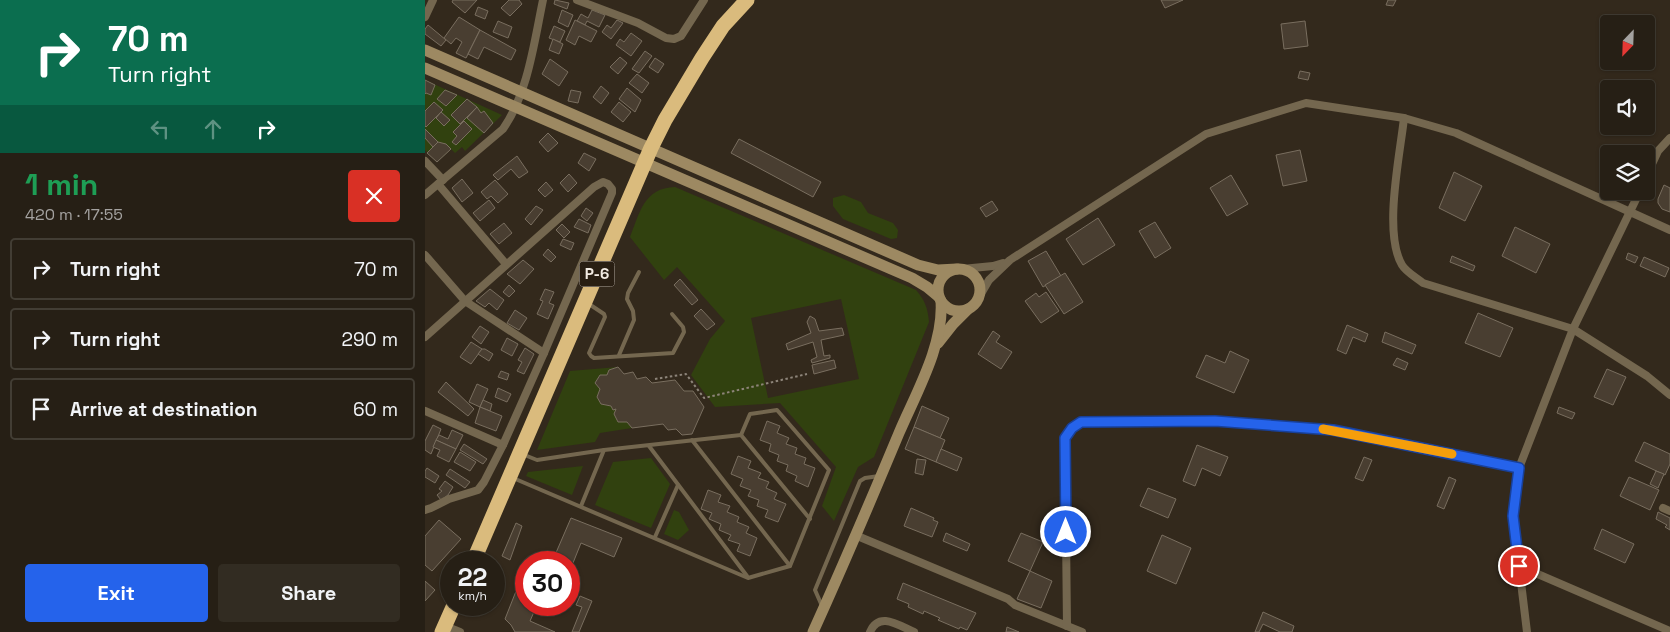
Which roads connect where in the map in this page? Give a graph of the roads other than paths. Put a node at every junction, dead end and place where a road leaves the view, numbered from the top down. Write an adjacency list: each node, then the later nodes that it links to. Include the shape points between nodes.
1 (433, 0): 6 (street)
2 (543, 0): 9 (street)
3 (577, 0): 4 (street, via 674,40 681,36)
4 (704, 0)
5 (747, 0): 13 (highway, P-6, via 723,26 702,58)
6 (425, 18)
7 (425, 50): 9 (street)
8 (425, 68): 10 (street)
9 (521, 92): 10 (street); 13 (street)
10 (515, 106): 16 (street); 17 (street, via 503,129)
11 (1404, 118): 20 (street, via 1456,133); 23 (street, via 1306,103 1206,134); 32 (street, via 1394,205 1396,249 1403,266 1423,283)
12 (1670, 138): 14 (street)
13 (651, 148): 16 (highway, P-6); 25 (street, via 918,265 938,270)
14 (1655, 157)
15 (425, 161): 17 (street)
16 (645, 162): 27 (street, via 912,278 927,286); 29 (highway, P-6)
17 (441, 182): 18 (street); 24 (street)
18 (425, 195)
19 (1636, 200): 20 (street)
20 (1631, 211): 21 (street); 32 (street)
21 (1670, 230)
22 (425, 255): 28 (street)
23 (1010, 260): 25 (street, via 993,266); 30 (street, via 989,280)
24 (507, 264): 28 (street); 35 (street, via 594,187 603,182 612,189)
25 (959, 269): 27 (street, via 941,278 938,287); 30 (street, via 973,275 978,282 980,290)
26 (639, 272): 36 (lane, via 628,293 633,320)
27 (940, 299): 30 (street, via 947,307 956,310 965,310); 34 (street)
28 (465, 301): 33 (street); 35 (street)
29 (585, 301): 36 (lane, via 605,317 589,353 594,358); 44 (highway, P-6)
30 (975, 302): 34 (street)
31 (672, 314): 36 (lane, via 684,332 673,353)
32 (1573, 329): 37 (street, via 1647,376); 45 (street)
33 (425, 337)
34 (937, 345): 46 (street)
35 (545, 352): 41 (street)
36 (619, 355)
37 (1670, 395)
38 (425, 411): 41 (street)
39 (741, 435): 40 (lane); 51 (lane); 51 (lane, via 750,414 777,410 829,470)
40 (692, 440): 42 (lane); 55 (lane)
41 (503, 445): 50 (street, via 478,490)
42 (649, 446): 43 (lane); 48 (lane)
43 (604, 450): 44 (lane, via 537,460); 49 (lane)
44 (521, 454): 47 (highway, P-6)
45 (1519, 468): 56 (street, via 1513,516); 60 (street, via 1333,430 1215,421 1081,422 1065,438)
46 (881, 476): 52 (street); 58 (lane, via 860,481 815,590)
47 (511, 477): 49 (lane); 54 (highway, P-6)
48 (678, 485): 53 (lane); 57 (lane)
49 (581, 506): 53 (lane)
50 (425, 510)
51 (810, 519): 55 (lane)
52 (855, 535): 58 (street); 60 (street)
53 (655, 537): 57 (lane)
54 (478, 551)
55 (790, 566): 57 (lane)
56 (1519, 566): 62 (street); 68 (street)
57 (748, 578)
58 (823, 609): 64 (street)
59 (449, 616): 61 (highway)
60 (1067, 626): 67 (street)
61 (443, 629): 63 (street)
62 (1670, 631)
63 (460, 632)
64 (813, 632)
65 (869, 632): 66 (street, via 873,624 887,620)
66 (914, 632)
67 (1082, 632)
68 (1527, 632)

